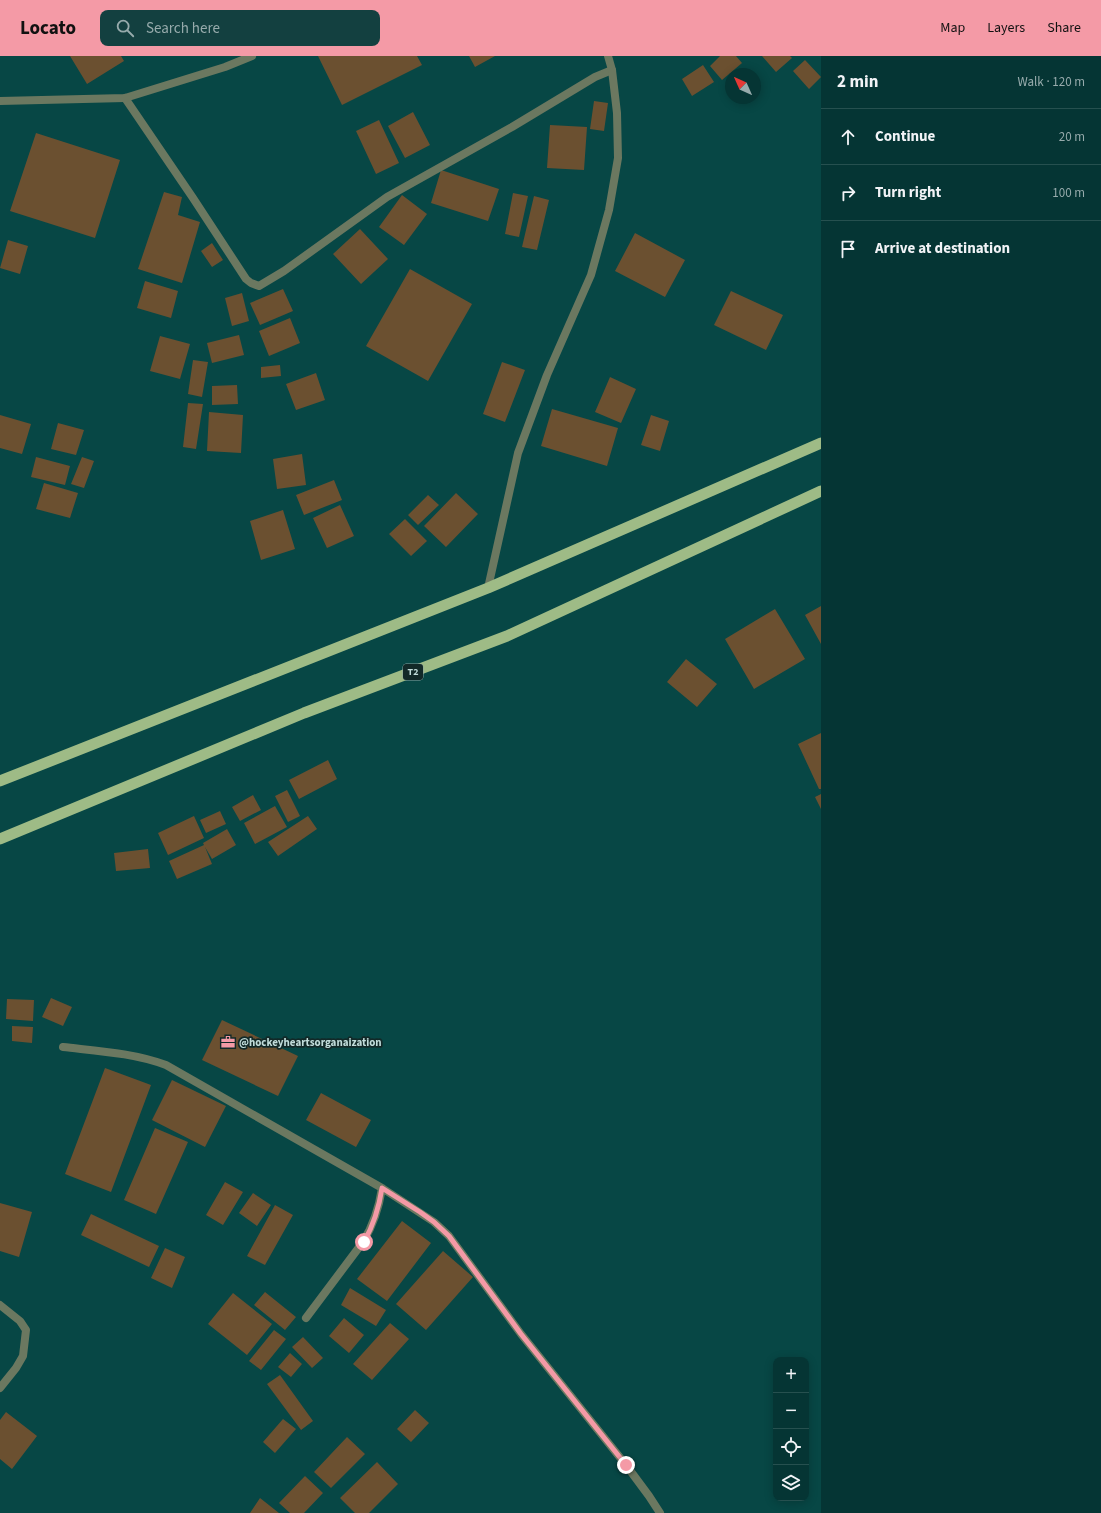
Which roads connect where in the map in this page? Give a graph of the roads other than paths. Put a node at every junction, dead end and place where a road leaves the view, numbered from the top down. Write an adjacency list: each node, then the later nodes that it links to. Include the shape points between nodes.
1 (252, 56): 4 (street)
2 (608, 56): 3 (street)
3 (612, 70): 4 (street, via 595,77 387,197 259,286 246,279); 8 (street, via 618,158 609,210 591,275 547,375 518,453)
4 (125, 98): 5 (street)
5 (0, 101)
6 (821, 444): 8 (highway)
7 (821, 491): 10 (highway, T2, via 507,636 304,714)
8 (488, 588): 9 (highway)
9 (0, 781)
10 (0, 839)
11 (64, 1046): 12 (street, via 134,1056 166,1065)
12 (382, 1188): 14 (street, via 380,1206 364,1242); 16 (street, via 434,1222 449,1236 521,1334 650,1496)
13 (0, 1305): 15 (street, via 20,1321 26,1330 23,1356)
14 (306, 1318)
15 (0, 1388)
16 (660, 1513)

